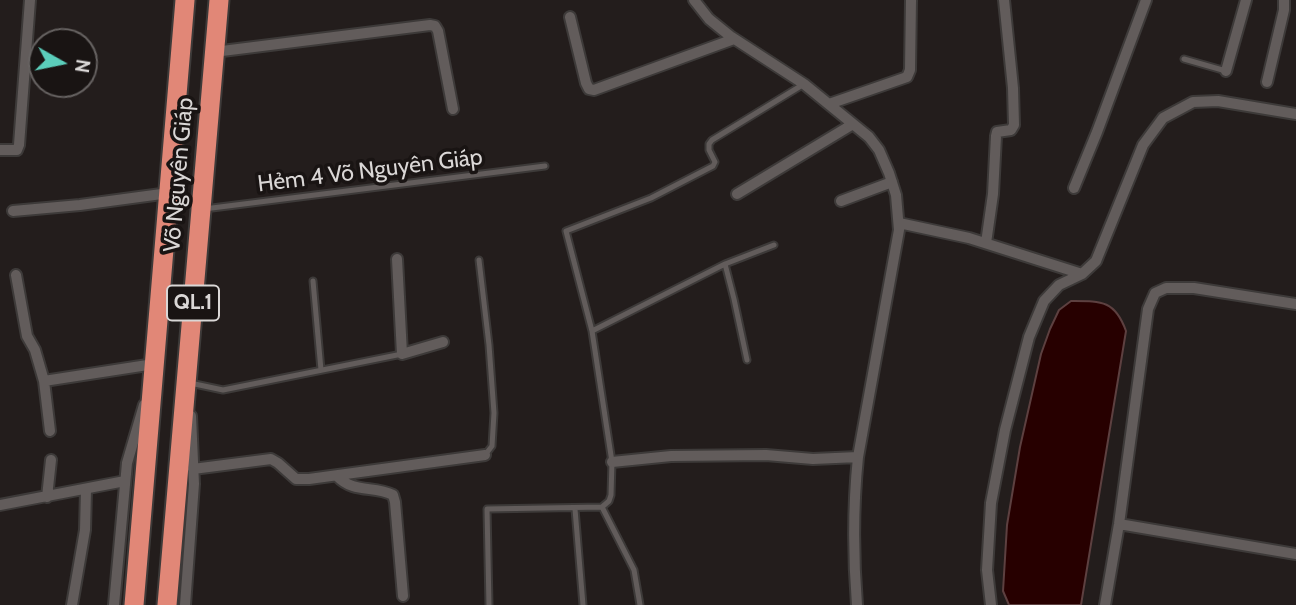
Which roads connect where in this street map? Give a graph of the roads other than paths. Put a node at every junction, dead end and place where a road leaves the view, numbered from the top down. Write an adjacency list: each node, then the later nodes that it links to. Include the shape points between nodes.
1 (30, 0): 21 (street, via 19,145 17,150)
2 (185, 0): 25 (highway, Võ Nguyên Giáp / QL.1)
3 (219, 0): 12 (highway, Võ Nguyên Giáp / QL.1)
4 (694, 0): 11 (street)
5 (911, 0): 17 (street, via 907,77)
6 (1004, 0): 31 (street, via 1014,125 996,136)
7 (1146, 0): 24 (street)
8 (1246, 0): 14 (street)
9 (1284, 0): 15 (street)
10 (570, 17): 11 (street, via 586,83 594,90)
11 (734, 39): 16 (street)
12 (214, 52): 18 (street, via 435,26); 28 (highway, Võ Nguyên Giáp / QL.1)
13 (1184, 59): 14 (lane)
14 (1226, 71)
15 (1267, 82)
16 (804, 84): 17 (street); 40 (lane, via 712,140 713,166 650,198 566,231)
17 (829, 104): 20 (street)
18 (453, 109)
19 (1296, 114): 36 (street, via 1218,101 1193,102 1164,118 1143,145 1096,261)
20 (853, 124): 23 (street, via 879,150); 26 (street)
21 (0, 150)
22 (545, 166): 28 (lane, Hẻm 4 Võ Nguyên Giáp)
23 (892, 182): 27 (street); 30 (street)
24 (1074, 188)
25 (169, 193): 29 (street); 45 (highway, Võ Nguyên Giáp / QL.1)
26 (737, 194)
27 (841, 201)
28 (201, 210): 42 (highway, Võ Nguyên Giáp / QL.1)
29 (13, 211)
30 (899, 223): 31 (street); 51 (street)
31 (986, 243): 36 (street)
32 (774, 245): 35 (lane)
33 (397, 259): 43 (street)
34 (479, 260): 50 (lane, via 494,413 492,446)
35 (724, 264): 40 (lane); 44 (lane)
36 (1082, 274): 74 (street, via 1059,285 1044,301 1029,337 991,503 987,570)
37 (16, 275): 47 (street, via 27,336)
38 (313, 281): 46 (lane)
39 (1296, 304): 62 (street, via 1194,288 1166,288 1156,293 1148,309)
40 (592, 331): 53 (lane)
41 (443, 342): 43 (street)
42 (188, 351): 48 (street); 68 (highway, Võ Nguyên Giáp / QL.1)
43 (402, 354): 46 (lane)
44 (747, 360)
45 (154, 368): 47 (street); 56 (street); 67 (highway, Võ Nguyên Giáp / QL.1)
46 (321, 370): 48 (lane, via 223,390)
47 (44, 381): 49 (street)
48 (190, 383): 54 (street)
49 (50, 431)
50 (485, 455): 55 (street)
51 (858, 457): 53 (street, via 671,456); 73 (street, via 853,558)
52 (51, 460): 58 (street)
53 (612, 462): 60 (lane, via 611,495)
54 (193, 469): 55 (street, via 271,459 296,479); 69 (street)
55 (337, 476): 64 (street, via 351,486 393,495)
56 (125, 481): 57 (street); 66 (street)
57 (86, 490): 58 (street); 65 (street, via 85,530)
58 (47, 497): 59 (street)
59 (0, 505)
60 (602, 507): 61 (lane); 72 (lane, via 634,570)
61 (575, 509): 70 (lane, via 487,509); 71 (lane)
62 (1119, 524): 63 (street); 75 (street)
63 (1296, 554)
64 (403, 596)
65 (72, 605)
66 (114, 605)
67 (134, 605)
68 (167, 605)
69 (185, 605)
70 (489, 605)
71 (583, 605)
72 (640, 605)
73 (857, 605)
74 (991, 605)
75 (1105, 605)

